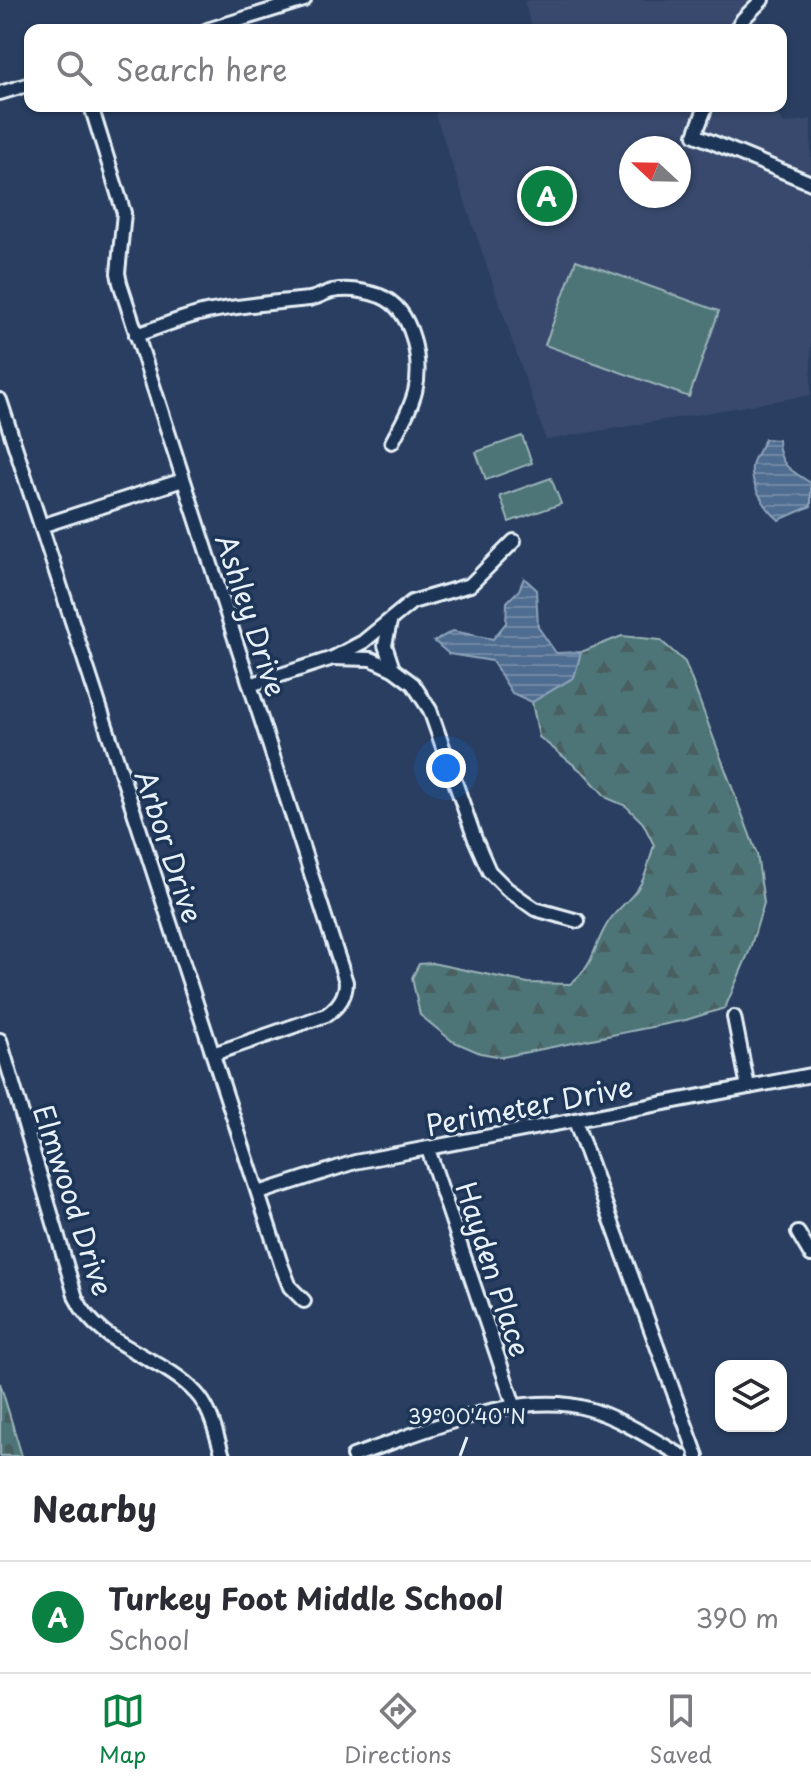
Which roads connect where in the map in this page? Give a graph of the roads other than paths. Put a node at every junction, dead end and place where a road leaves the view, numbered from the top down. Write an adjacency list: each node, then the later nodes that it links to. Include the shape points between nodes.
1 (304, 0): 3 (street)
2 (762, 0): 4 (street)
3 (226, 24)
4 (740, 24)
5 (24, 86): 6 (street)
6 (0, 93)
7 (93, 112): 10 (street, Ashley Drive, via 121,199 118,273)
8 (704, 112): 9 (street, via 695,135)
9 (811, 183)
10 (136, 335): 12 (street, via 210,311 332,291 379,296 395,305 407,322 419,377 415,399); 13 (street, Ashley Drive)
11 (0, 400): 14 (street, Arbor Drive)
12 (392, 442)
13 (183, 480): 14 (street); 19 (street, Ashley Drive)
14 (41, 526): 23 (street, Arbor Drive)
15 (514, 541): 16 (street, via 470,585 421,598)
16 (390, 622): 17 (street); 18 (street, via 385,645)
17 (333, 658): 18 (street, via 371,659); 19 (street)
18 (393, 669): 20 (street, via 413,684 430,710 489,871 535,909)
19 (250, 685): 23 (street, Ashley Drive, via 346,989 326,1015)
20 (578, 921)
21 (734, 1017): 25 (street)
22 (0, 1040): 35 (street, Elmwood Drive, via 82,1311 108,1335 197,1394)
23 (213, 1054): 28 (street, Arbor Drive)
24 (811, 1075): 25 (street, Perimeter Drive)
25 (748, 1087): 26 (street, Perimeter Drive)
26 (575, 1121): 27 (street, Perimeter Drive); 33 (street)
27 (428, 1149): 28 (street, Perimeter Drive, via 355,1162); 32 (street, Hayden Place)
28 (259, 1193): 31 (street, Arbor Drive, via 290,1287)
29 (798, 1233): 30 (street)
30 (811, 1255)
31 (304, 1301)
32 (514, 1405): 34 (street, via 555,1402 585,1407); 36 (street)
33 (690, 1435): 34 (street); 37 (street)
34 (676, 1453)
35 (223, 1456)
36 (353, 1456)
37 (697, 1456)

